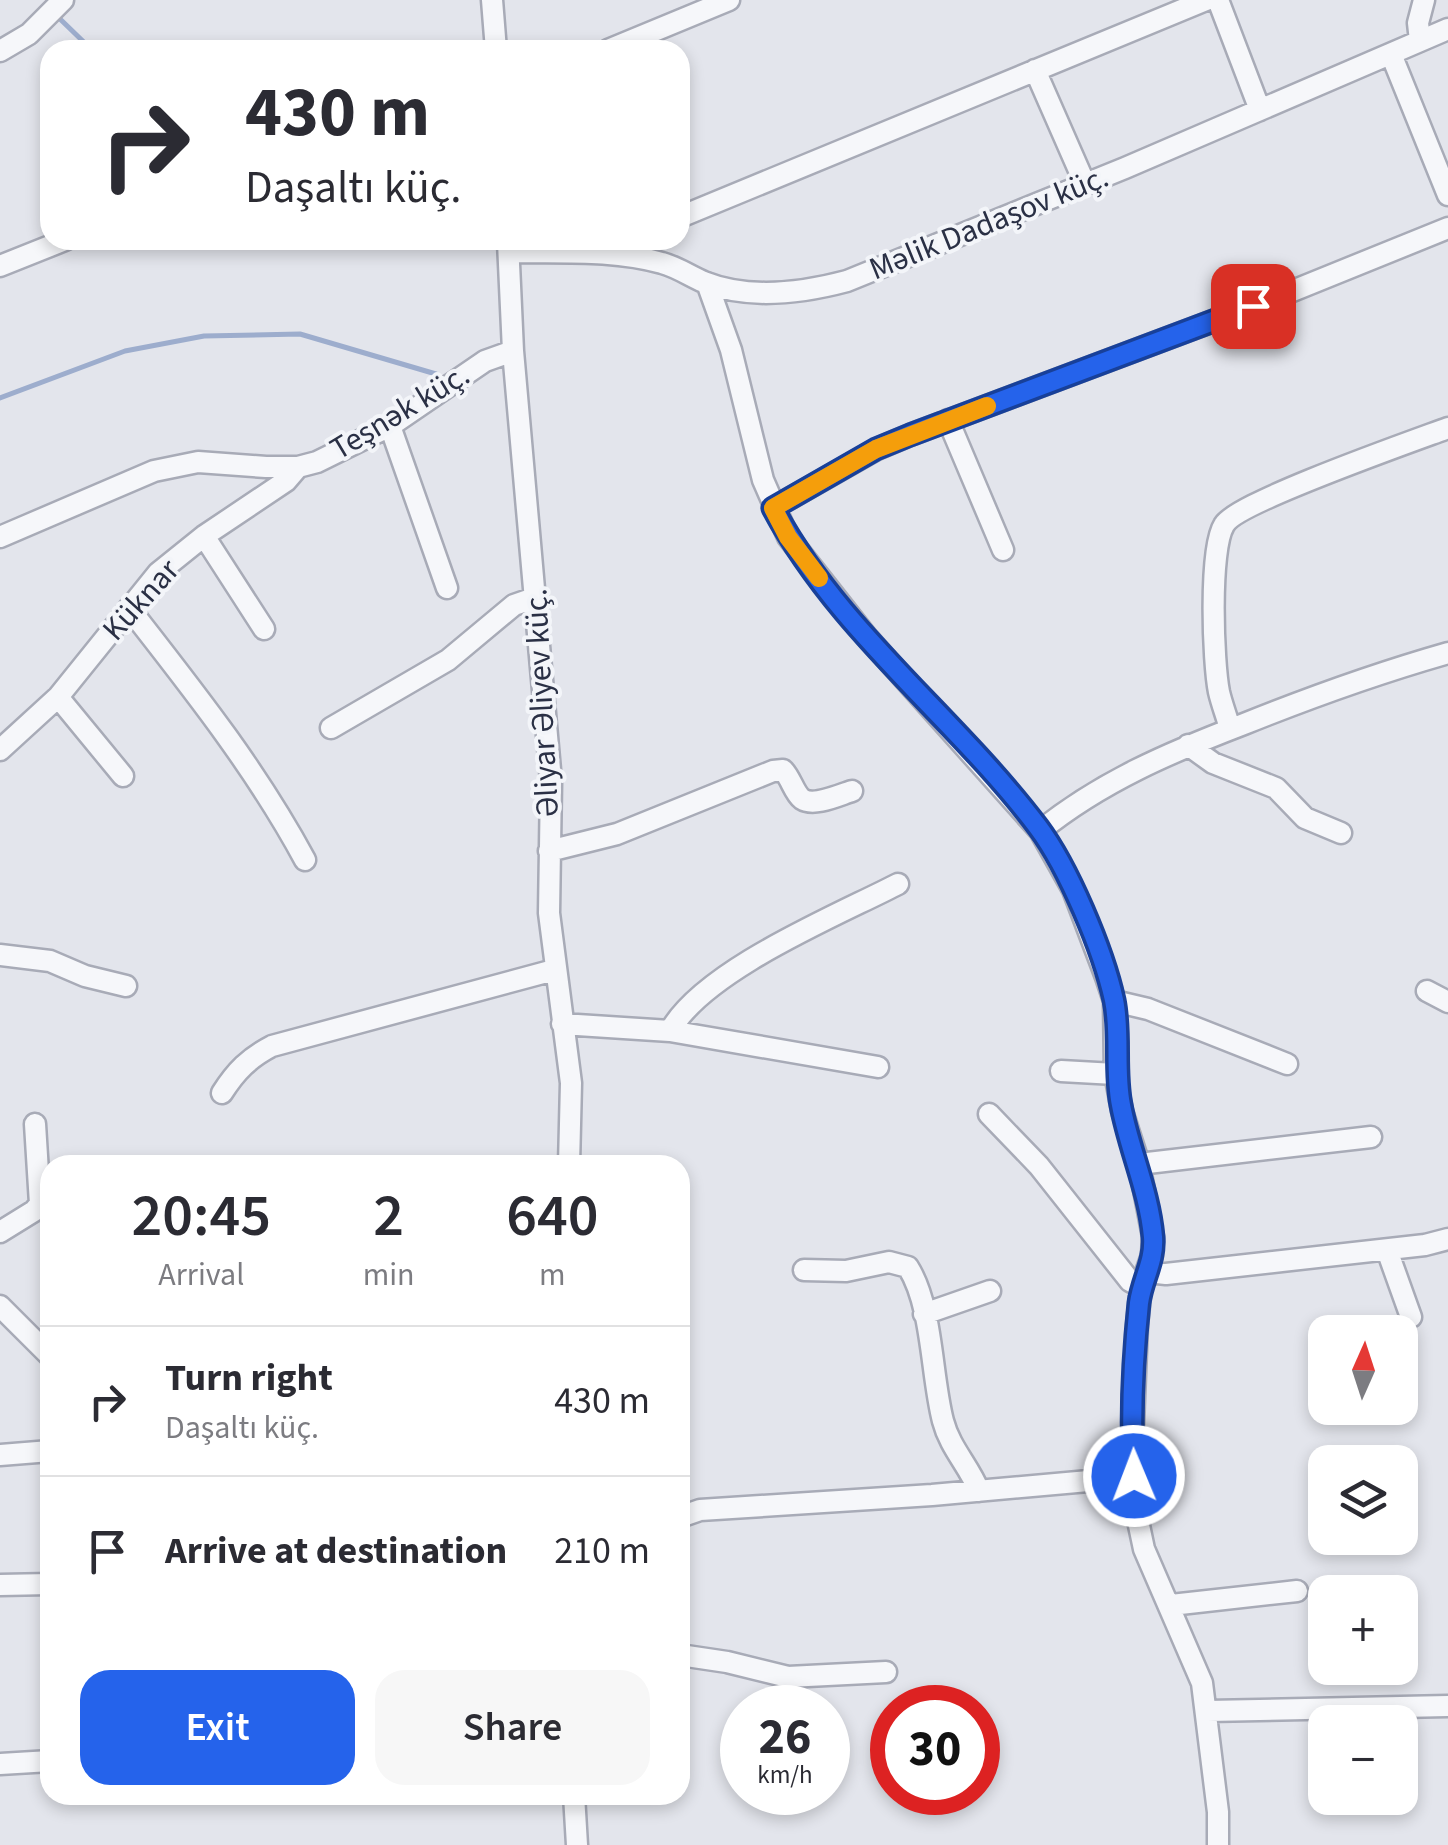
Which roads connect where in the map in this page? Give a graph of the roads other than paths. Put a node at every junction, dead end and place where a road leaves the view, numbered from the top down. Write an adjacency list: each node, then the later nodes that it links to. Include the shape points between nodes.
1 (492, 0): 8 (street)
2 (729, 0): 9 (street)
3 (1206, 0): 13 (street)
4 (1218, 0): 14 (street)
5 (1424, 0): 10 (street)
6 (49, 4): 11 (street, via 30,34)
7 (1448, 29): 10 (street, Məlik Dadaşov küç.)
8 (495, 40)
9 (632, 40)
10 (1420, 41): 12 (street, Məlik Dadaşov küç.)
11 (0, 51)
12 (1390, 54): 14 (street, Məlik Dadaşov küç.); 15 (street)
13 (1035, 70): 16 (street); 18 (street)
14 (1260, 110): 16 (street, Məlik Dadaşov küç.)
15 (1442, 161): 17 (street)
16 (1085, 184): 24 (street, Məlik Dadaşov küç., via 848,281 768,293)
17 (1448, 195)
18 (690, 213)
19 (1448, 228): 26 (street)
20 (40, 250): 23 (street)
21 (508, 250): 25 (street, Əliyar Əliyev küç.)
22 (628, 250): 24 (street, Məlik Dadaşov küç.)
23 (0, 266)
24 (706, 283): 30 (street)
25 (513, 351): 27 (street, Teşnək küç., via 485,360); 35 (street, Əliyar Əliyev küç.)
26 (948, 420): 30 (street, via 876,449); 33 (street)
27 (390, 426): 29 (street, Teşnək küç.); 34 (street)
28 (1448, 428): 41 (street, via 1224,522 1215,560 1216,658)
29 (298, 467): 31 (street, Teşnək küç., via 175,465); 32 (street, Küknar)
30 (773, 508): 46 (street, via 855,622)
31 (0, 536)
32 (204, 536): 36 (street, Küknar); 37 (street)
33 (1003, 550)
34 (447, 588)
35 (536, 597): 40 (street, via 514,605 448,660); 48 (street, Əliyar Əliyev küç.)
36 (129, 608): 39 (street, Küknar); 49 (street, via 228,735)
37 (264, 628)
38 (1448, 653): 41 (street)
39 (58, 696): 43 (street, Küknar); 44 (street)
40 (332, 728)
41 (1230, 729): 42 (street)
42 (1188, 745): 46 (street, via 1106,784); 47 (street, via 1212,763 1276,788 1306,818)
43 (0, 750)
44 (123, 776)
45 (852, 790): 48 (street, via 806,801 783,770 773,771 616,834)
46 (1040, 831): 55 (street, via 1073,890)
47 (1341, 833)
48 (549, 851): 52 (street, Əliyar Əliyev küç.)
49 (306, 860)
50 (898, 884): 58 (street, via 730,974)
51 (0, 955): 53 (street, via 50,962)
52 (554, 970): 57 (street, Əliyar Əliyev küç.); 63 (street, via 272,1046 238,1070)
53 (126, 986)
54 (1427, 991): 56 (street)
55 (1114, 1001): 59 (street, via 1148,1008); 62 (street)
56 (1448, 1002)
57 (562, 1024): 58 (street); 67 (street, Əliyar Əliyev küç., via 573,1104)
58 (670, 1031): 60 (street)
59 (1287, 1064)
60 (878, 1067)
61 (1061, 1071): 62 (street)
62 (1116, 1074): 68 (street)
63 (222, 1094)
64 (990, 1114): 73 (street, via 1130,1281)
65 (35, 1124): 69 (street, via 40,1204)
66 (1370, 1137): 68 (street)
67 (570, 1155)
68 (1139, 1164): 73 (street, via 1153,1237)
69 (0, 1232)
70 (1448, 1238): 71 (street)
71 (1387, 1250): 73 (street); 77 (street)
72 (804, 1270): 76 (street, via 901,1263 913,1276)
73 (1145, 1279): 81 (street, via 1135,1360)
74 (990, 1292): 76 (street)
75 (0, 1306): 78 (street)
76 (924, 1314): 82 (street, via 944,1424)
77 (1410, 1315)
78 (40, 1346)
79 (40, 1452): 80 (street)
80 (0, 1454)
81 (1134, 1476): 82 (street); 87 (street, via 1144,1548)
82 (979, 1491): 83 (street)
83 (690, 1514)
84 (40, 1584): 85 (street)
85 (0, 1585)
86 (1297, 1591): 87 (street)
87 (1170, 1606): 91 (street)
88 (690, 1657): 89 (street, via 788,1677)
89 (886, 1672)
90 (1448, 1706): 91 (street)
91 (1208, 1711): 96 (street)
92 (40, 1762): 93 (street)
93 (0, 1764)
94 (575, 1805): 95 (street)
95 (577, 1845)
96 (1218, 1845)

